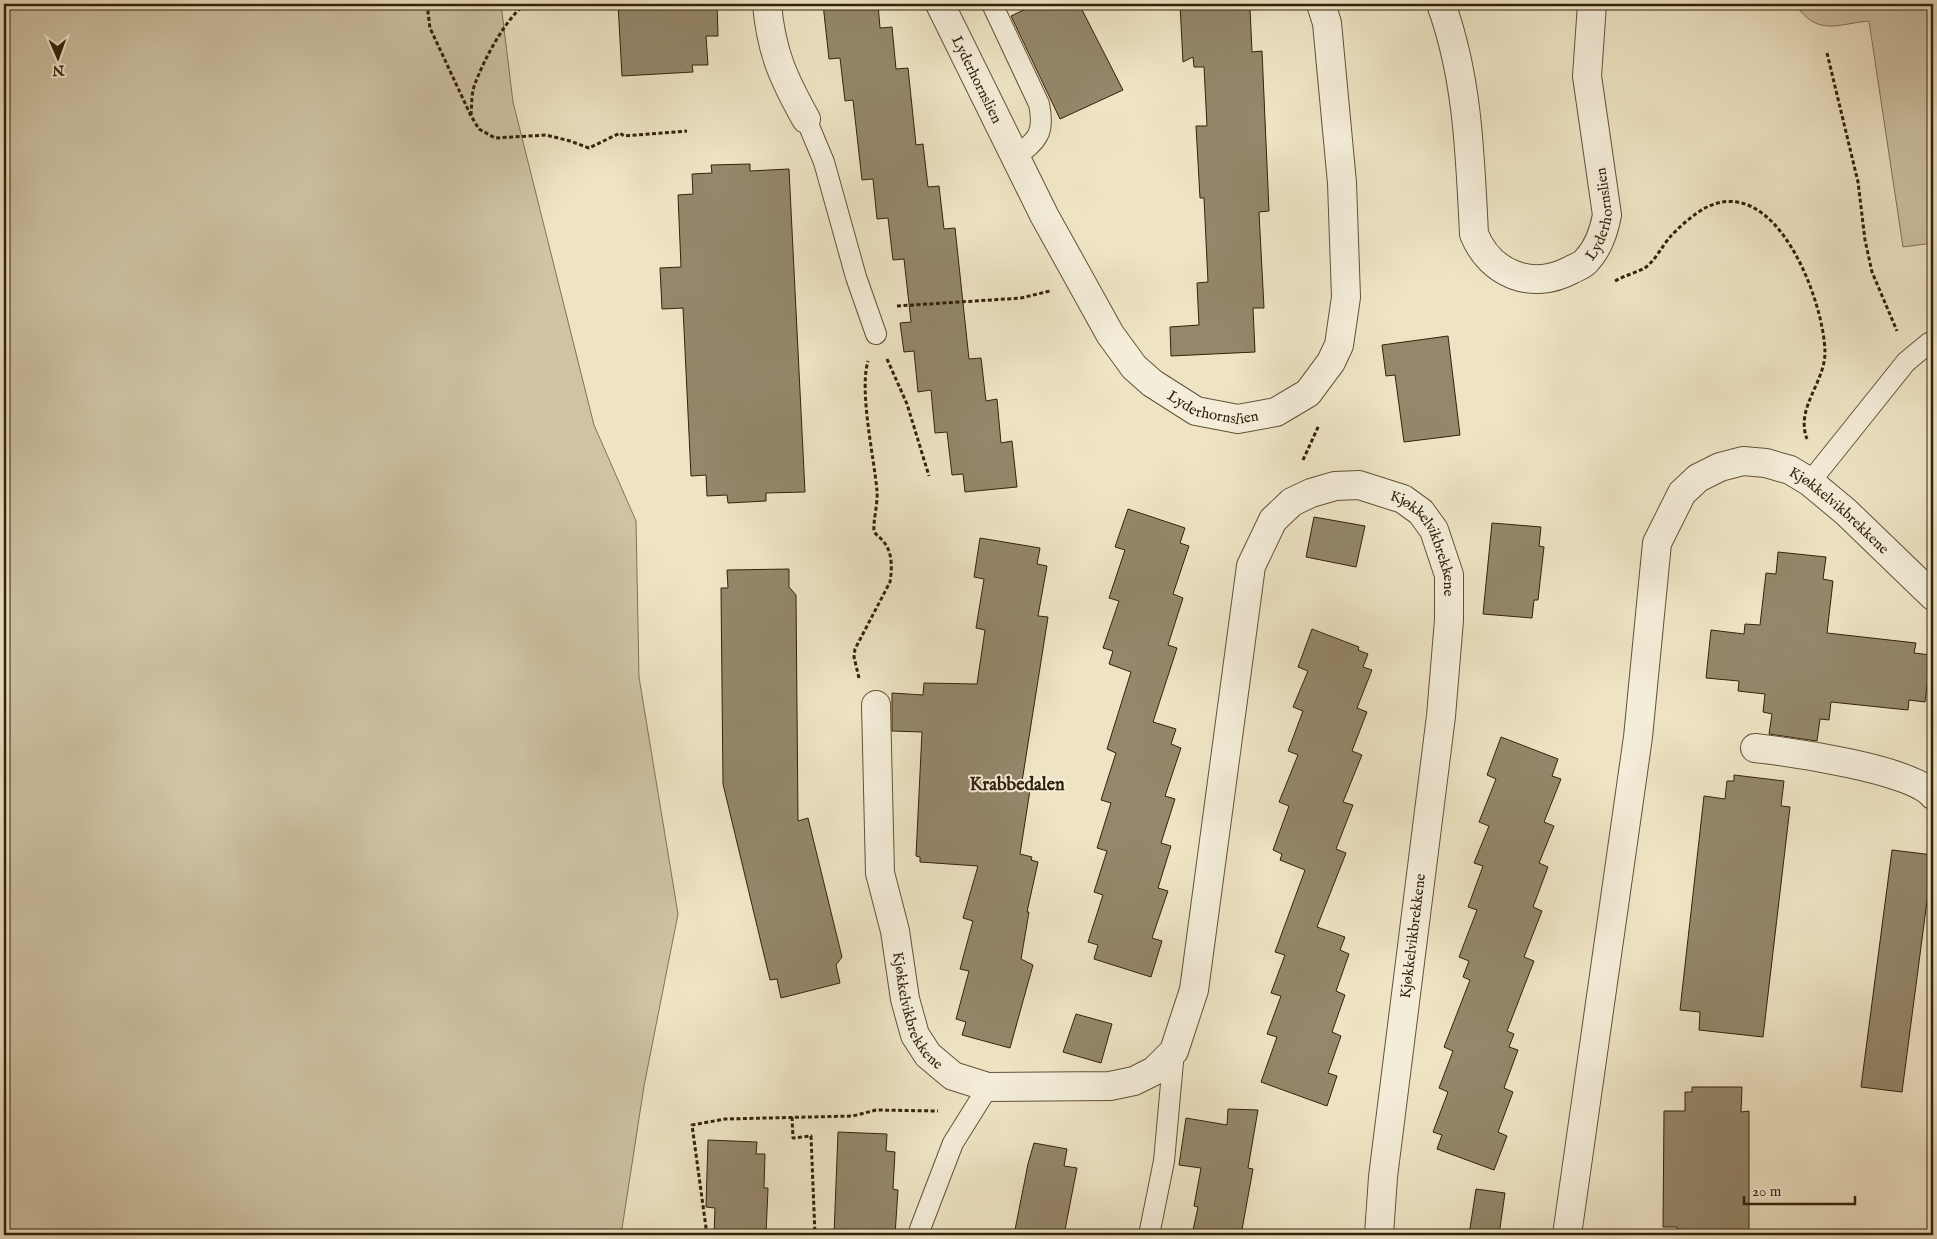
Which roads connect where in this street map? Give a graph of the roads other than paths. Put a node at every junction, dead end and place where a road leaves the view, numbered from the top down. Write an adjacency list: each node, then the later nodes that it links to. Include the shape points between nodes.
1 (767, 4): 7 (street, via 769,28 782,76)
2 (940, 4): 8 (street, Lyderhornslien)
3 (992, 4): 8 (lane, via 1039,104 1042,119 1039,135)
4 (1321, 4): 8 (street, Lyderhornslien, via 1327,23 1341,173 1346,298 1339,345 1331,362 1308,393 1276,412 1238,419 1196,411 1152,383 1134,367 1110,334)
5 (1441, 4): 6 (street, Lyderhornslien, via 1462,77 1474,234 1480,247 1497,267 1527,280 1561,276 1586,262 1604,232 1607,216 1587,76)
6 (1592, 4)
7 (806, 119): 9 (lane, via 824,162)
8 (1015, 157)
9 (876, 334)
10 (1933, 342): 11 (lane, via 1906,362)
11 (1810, 482): 12 (street, Kjøkkelvikbrekkene); 21 (street, Kjøkkelvikbrekkene, via 1790,470 1766,463 1743,461 1720,466 1698,478 1682,493 1657,544 1638,737)
12 (1933, 596)
13 (876, 705): 17 (street, Kjøkkelvikbrekkene, via 880,872 895,931 914,1035 928,1056 953,1076)
14 (1755, 748): 15 (street, via 1823,756 1911,780)
15 (1933, 795)
16 (1174, 1051): 17 (street, Kjøkkelvikbrekkene, via 1154,1071 1134,1081 1110,1086); 19 (lane, Kjøkkelvikbrekkene, via 1164,1162); 20 (street, Kjøkkelvikbrekkene, via 1194,990 1251,566 1273,520 1292,502 1311,492 1359,485 1403,499 1421,512 1434,530 1449,575 1449,620 1441,716 1383,1177)
17 (988, 1087): 18 (lane, via 953,1143)
18 (920, 1235)
19 (1149, 1235)
20 (1380, 1235)
21 (1567, 1235)

